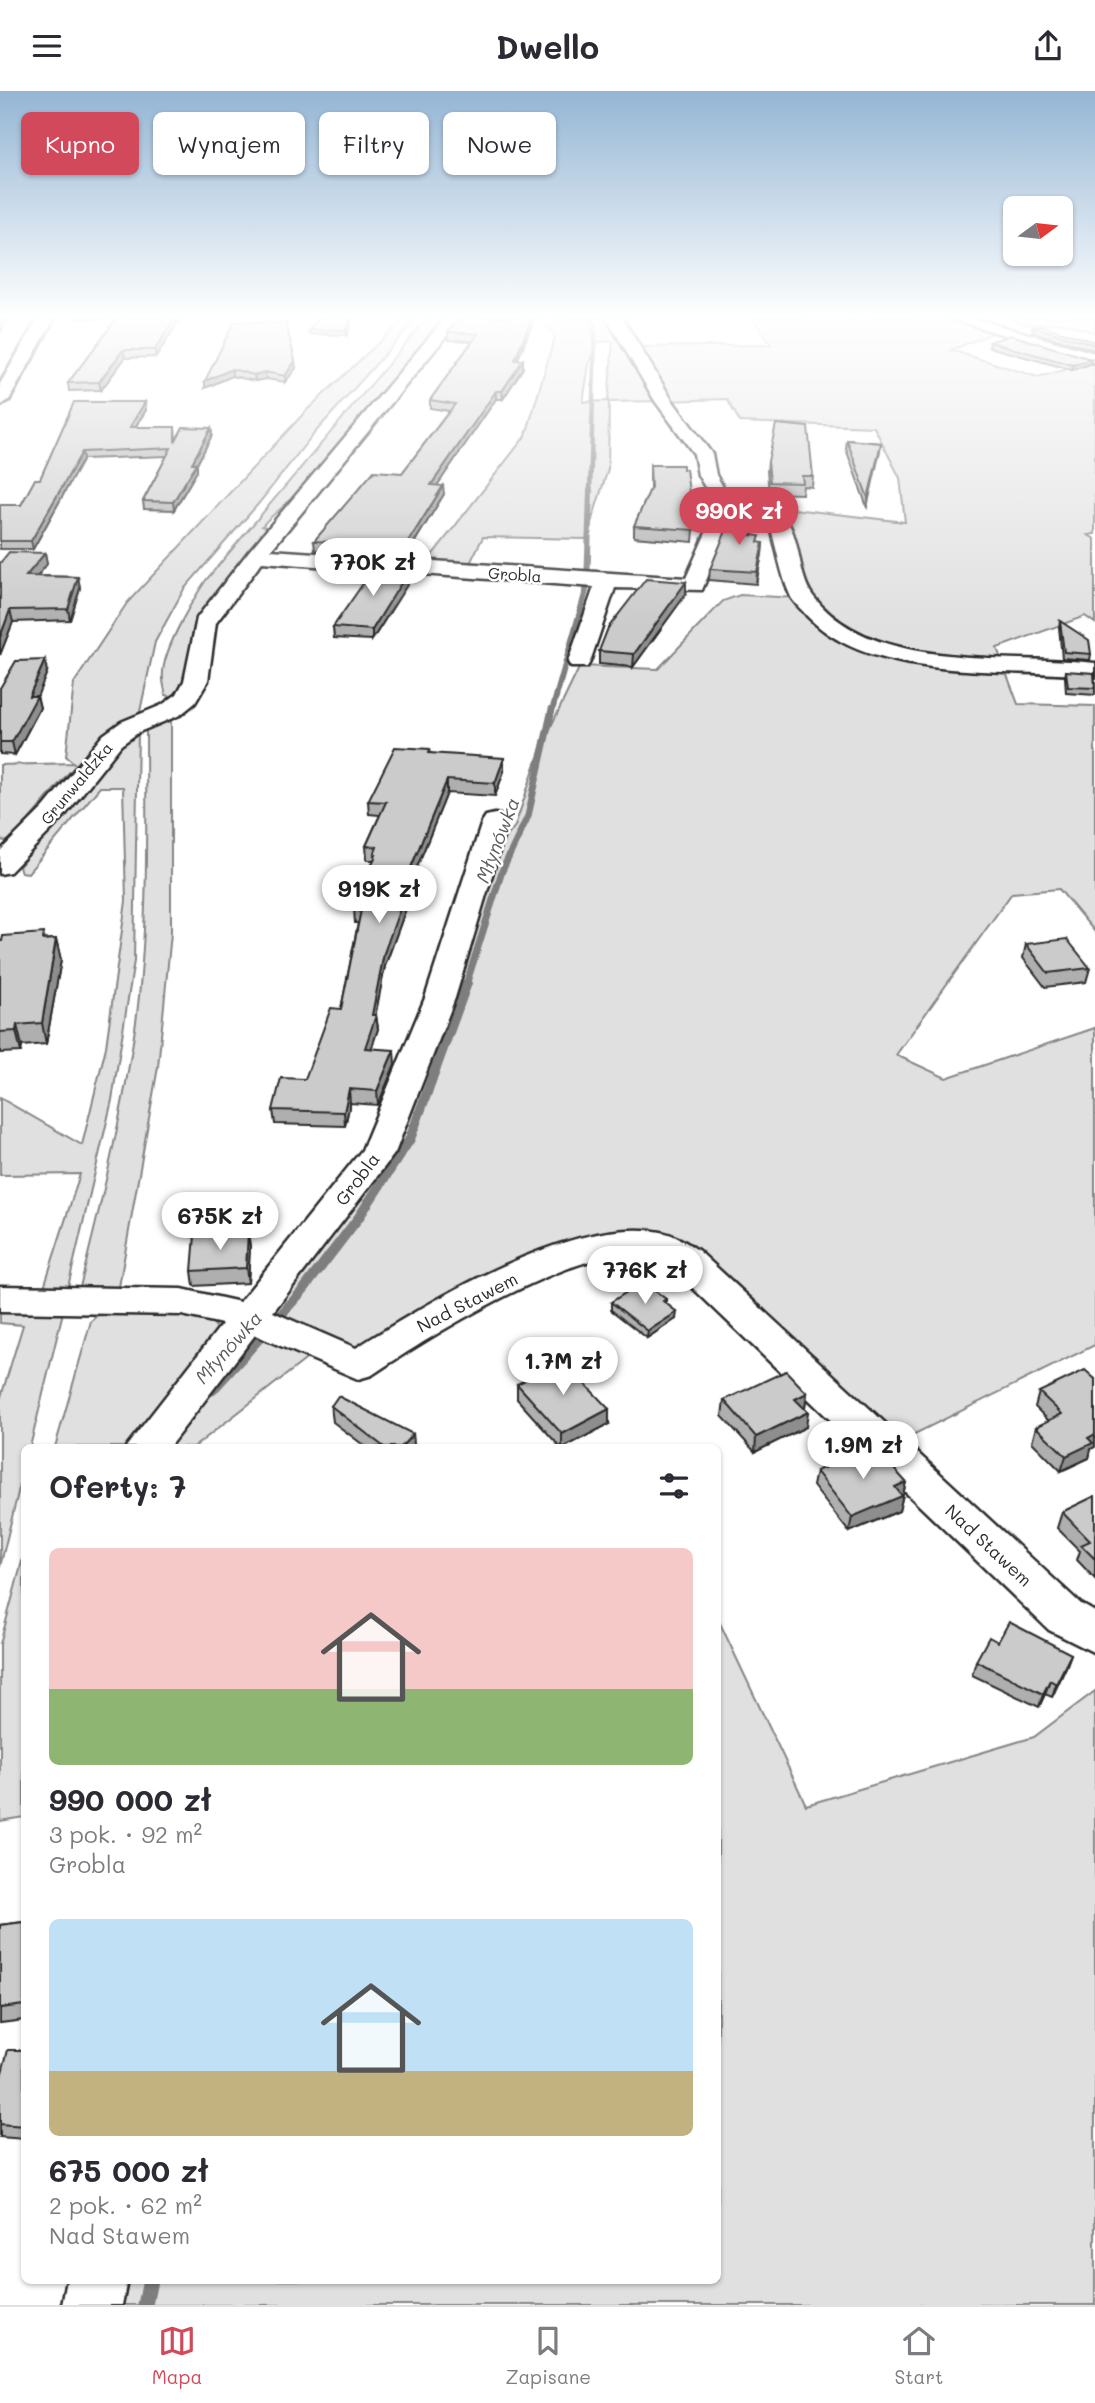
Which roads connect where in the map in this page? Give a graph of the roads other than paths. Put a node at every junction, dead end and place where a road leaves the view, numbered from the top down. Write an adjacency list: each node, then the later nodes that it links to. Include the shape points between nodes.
1 (368, 420): 4 (street, Grunwaldzka)
2 (678, 420): 3 (street, via 703,454 707,475 725,501)
3 (724, 515): 5 (street, Grobla, via 694,585); 7 (street, via 772,520 780,525 806,603 821,619 868,647 906,657 1046,663)
4 (256, 555): 5 (street, Grobla); 9 (street, Grunwaldzka, via 205,622 196,681 187,698 171,711 130,727 112,740 53,813)
5 (607, 581): 6 (street)
6 (579, 662)
7 (1095, 670)
8 (495, 822): 11 (street, Grobla, via 440,999 378,1153)
9 (0, 866)
10 (0, 1299): 11 (street, Nad Stawem, via 182,1302)
11 (250, 1317): 12 (street, Grobla); 13 (street, Nad Stawem, via 358,1365 491,1286 611,1245 662,1245 687,1260 1065,1617)
12 (148, 1444)
13 (1095, 1634)
14 (96, 2284): 15 (street)
15 (92, 2305)

